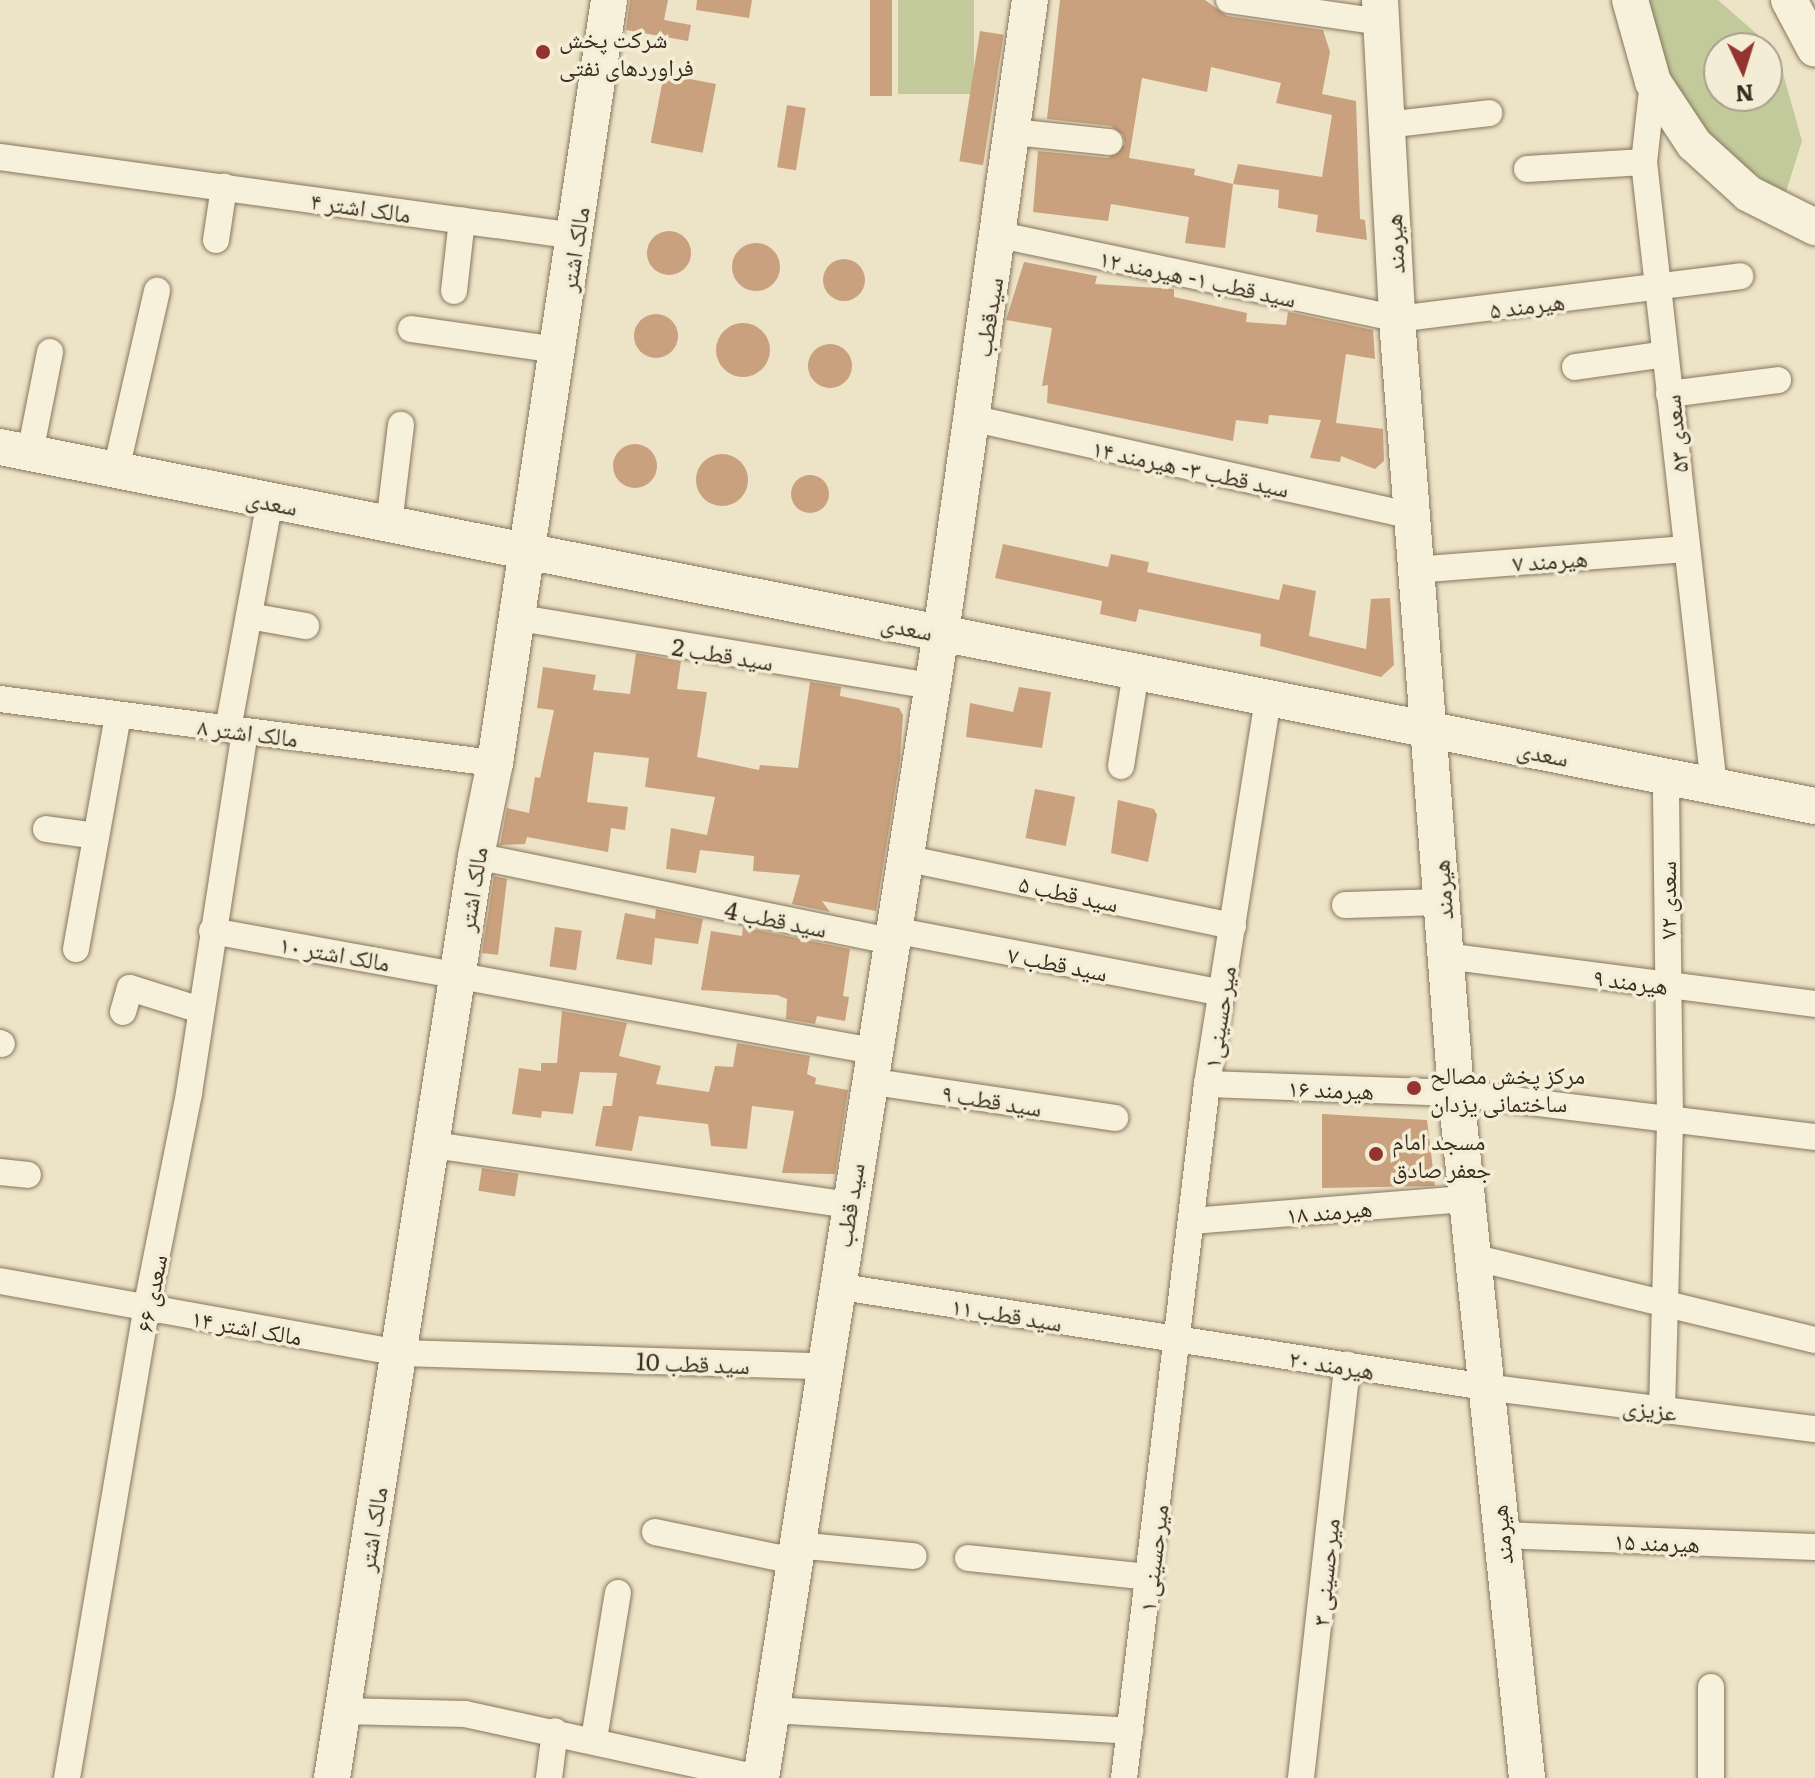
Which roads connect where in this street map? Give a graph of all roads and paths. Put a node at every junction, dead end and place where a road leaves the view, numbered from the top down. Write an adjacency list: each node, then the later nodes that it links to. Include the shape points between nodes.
1 (609, 0): 20 (main road, مالک اشتر)
2 (1030, 0): 11 (main road, سیدقطب)
3 (1229, 0): 6 (street)
4 (1630, 0): 8 (main road)
5 (1789, 0): 7 (main road)
6 (1380, 11): 10 (main road, هیرمند)
7 (1815, 49)
8 (1653, 82): 14 (street, سعدی ۵۳); 18 (main road, via 1694,144 1749,194)
9 (1489, 113): 10 (street)
10 (1386, 125): 26 (main road, هیرمند)
11 (1013, 132): 12 (street); 19 (main road, سیدقطب)
12 (1109, 142)
13 (0, 157): 16 (street, مالک اشتر ۴)
14 (1644, 162): 15 (street); 23 (street, سعدی ۵۳)
15 (1527, 169)
16 (224, 187): 17 (street, مالک اشتر ۴); 21 (street)
17 (462, 220): 20 (street, مالک اشتر ۴); 25 (street)
18 (1815, 227)
19 (1000, 235): 26 (street, سید قطب ۱- هیرمند ۱۲); 34 (main road, سیدقطب)
20 (575, 236): 28 (main road, مالک اشتر)
21 (216, 240)
22 (1740, 276): 23 (street, هیرمند ۵)
23 (1658, 288): 26 (street, هیرمند ۵); 30 (street, سعدی ۵۳)
24 (157, 291): 37 (street)
25 (454, 291)
26 (1397, 319): 39 (main road, هیرمند)
27 (411, 329): 28 (street)
28 (557, 350): 42 (main road, مالک اشتر)
29 (50, 352): 36 (street)
30 (1665, 354): 31 (street); 33 (street, سعدی ۵۳)
31 (1575, 367)
32 (1778, 380): 33 (street)
33 (1669, 394): 41 (street, سعدی ۵۳)
34 (971, 418): 39 (street, سید قطب ۳- هیرمند ۱۴); 47 (main road, سیدقطب)
35 (401, 425): 40 (street)
36 (15, 450): 37 (main road, سعدی)
37 (116, 470): 38 (main road, سعدی)
38 (270, 501): 40 (main road, سعدی); 44 (street)
39 (1410, 515): 43 (main road, هیرمند)
40 (389, 524): 42 (main road, سعدی)
41 (1686, 549): 43 (street, هیرمند ۷); 58 (street, سعدی ۵۳)
42 (523, 551): 45 (main road, مالک اشتر); 47 (main road, سعدی)
43 (1414, 570): 54 (main road, هیرمند)
44 (249, 616): 46 (street); 53 (street)
45 (514, 617): 49 (street, سید قطب 2); 55 (main road, مالک اشتر)
46 (306, 626)
47 (941, 633): 48 (main road, سعدی); 49 (main road, سید قطب)
48 (1136, 672): 50 (main road, سعدی); 56 (street)
49 (933, 686): 63 (main road, سید قطب)
50 (1268, 698): 54 (main road, سعدی); 66 (street, میرحسینی۱)
51 (0, 699): 52 (street, مالک اشتر ۸)
52 (118, 715): 53 (street, مالک اشتر ۸); 61 (street)
53 (236, 730): 55 (street, مالک اشتر ۸); 67 (street, سعدی ۶۶)
54 (1429, 730): 57 (main road, سعدی); 64 (main road, هیرمند)
55 (495, 763): 62 (main road, مالک اشتر)
56 (1121, 766)
57 (1666, 776): 58 (main road, سعدی); 72 (street, سعدی ۷۲)
58 (1714, 786): 59 (main road, سعدی)
59 (1815, 806)
60 (46, 829): 61 (street)
61 (96, 836): 69 (street)
62 (476, 856): 68 (street, سید قطب 4); 71 (main road, مالک اشتر)
63 (904, 858): 66 (street, سید قطب ۵); 68 (main road, سید قطب)
64 (1442, 902): 65 (street); 70 (main road, هیرمند)
65 (1345, 905)
66 (1233, 926): 73 (street, میرحسینی۱)
67 (212, 931): 71 (street, مالک اشتر ۱۰); 75 (street, سعدی ۶۶)
68 (892, 936): 73 (street, سید قطب ۷); 78 (main road, سید قطب)
69 (76, 949)
70 (1446, 956): 72 (street, هیرمند ۹); 80 (main road, هیرمند)
71 (458, 974): 77 (street, مالک اشتر ۱۰); 84 (main road, مالک اشتر)
72 (1666, 985): 74 (street, هیرمند ۹); 82 (street, سعدی ۷۲)
73 (1222, 993): 79 (street, میرحسینی۱)
74 (1815, 1004)
75 (200, 1010): 76 (street, via 130,988); 94 (street, سعدی ۶۶)
76 (123, 1012)
77 (666, 1013): 78 (street, سید قطب ۹)
78 (871, 1066): 81 (street, سید قطب ۹); 88 (main road, سید قطب)
79 (1207, 1084): 80 (street, هیرمند ۱۶); 89 (street, میرحسینی۱)
80 (1456, 1093): 82 (street, هیرمند ۱۶); 87 (main road, هیرمند)
81 (1115, 1118)
82 (1670, 1119): 83 (street, هیرمند ۱۶); 93 (street, سعدی ۷۲)
83 (1815, 1137)
84 (433, 1145): 88 (street); 97 (main road, مالک اشتر)
85 (0, 1172): 86 (street)
86 (28, 1175)
87 (1467, 1199): 89 (street, هیرمند ۱۸); 90 (main road, هیرمند)
88 (848, 1205): 92 (main road, سید قطب)
89 (1192, 1221): 95 (street, میرحسینی۱)
90 (1472, 1257): 93 (street); 101 (main road, هیرمند)
91 (0, 1281): 94 (street, مالک اشتر ۱۴)
92 (835, 1286): 95 (street, سید قطب ۱۱); 100 (main road, سید قطب)
93 (1666, 1304): 96 (street); 102 (street, سعدی ۷۲)
94 (146, 1309): 97 (street, مالک اشتر ۱۴); 118 (street, سعدی ۶۶)
95 (1179, 1339): 99 (street, هیرمند ۲۰); 110 (street, میرحسینی ۱)
96 (1815, 1340)
97 (400, 1353): 98 (street, مالک اشتر ۱۴); 114 (main road, مالک اشتر)
98 (563, 1358): 100 (street, سید قطب 10)
99 (1347, 1365): 101 (street, هیرمند ۲۰); 123 (street, میرحسینی ۳)
100 (823, 1366): 107 (main road, سید قطب)
101 (1485, 1387): 102 (street, عزیزی); 105 (main road, هیرمند)
102 (1662, 1410): 103 (street, عزیزی)
103 (1815, 1429)
104 (655, 1532): 107 (street)
105 (1500, 1535): 106 (street, هیرمند ۱۵); 124 (main road, هیرمند)
106 (1815, 1547)
107 (795, 1553): 108 (street); 113 (main road, سید قطب)
108 (913, 1556)
109 (968, 1558): 110 (street)
110 (1149, 1577): 116 (street, میرحسینی ۱)
111 (618, 1593): 117 (street)
112 (1711, 1687): 125 (street)
113 (771, 1710): 116 (street); 121 (main road, سید قطب)
114 (342, 1711): 115 (street, via 465,1714); 119 (main road, مالک اشتر)
115 (555, 1731): 117 (street); 120 (street)
116 (1130, 1731): 122 (street, میرحسینی ۱)
117 (594, 1739): 121 (street)
118 (67, 1778)
119 (332, 1778)
120 (549, 1778)
121 (760, 1778)
122 (1124, 1778)
123 (1301, 1778)
124 (1527, 1778)
125 (1711, 1778)

